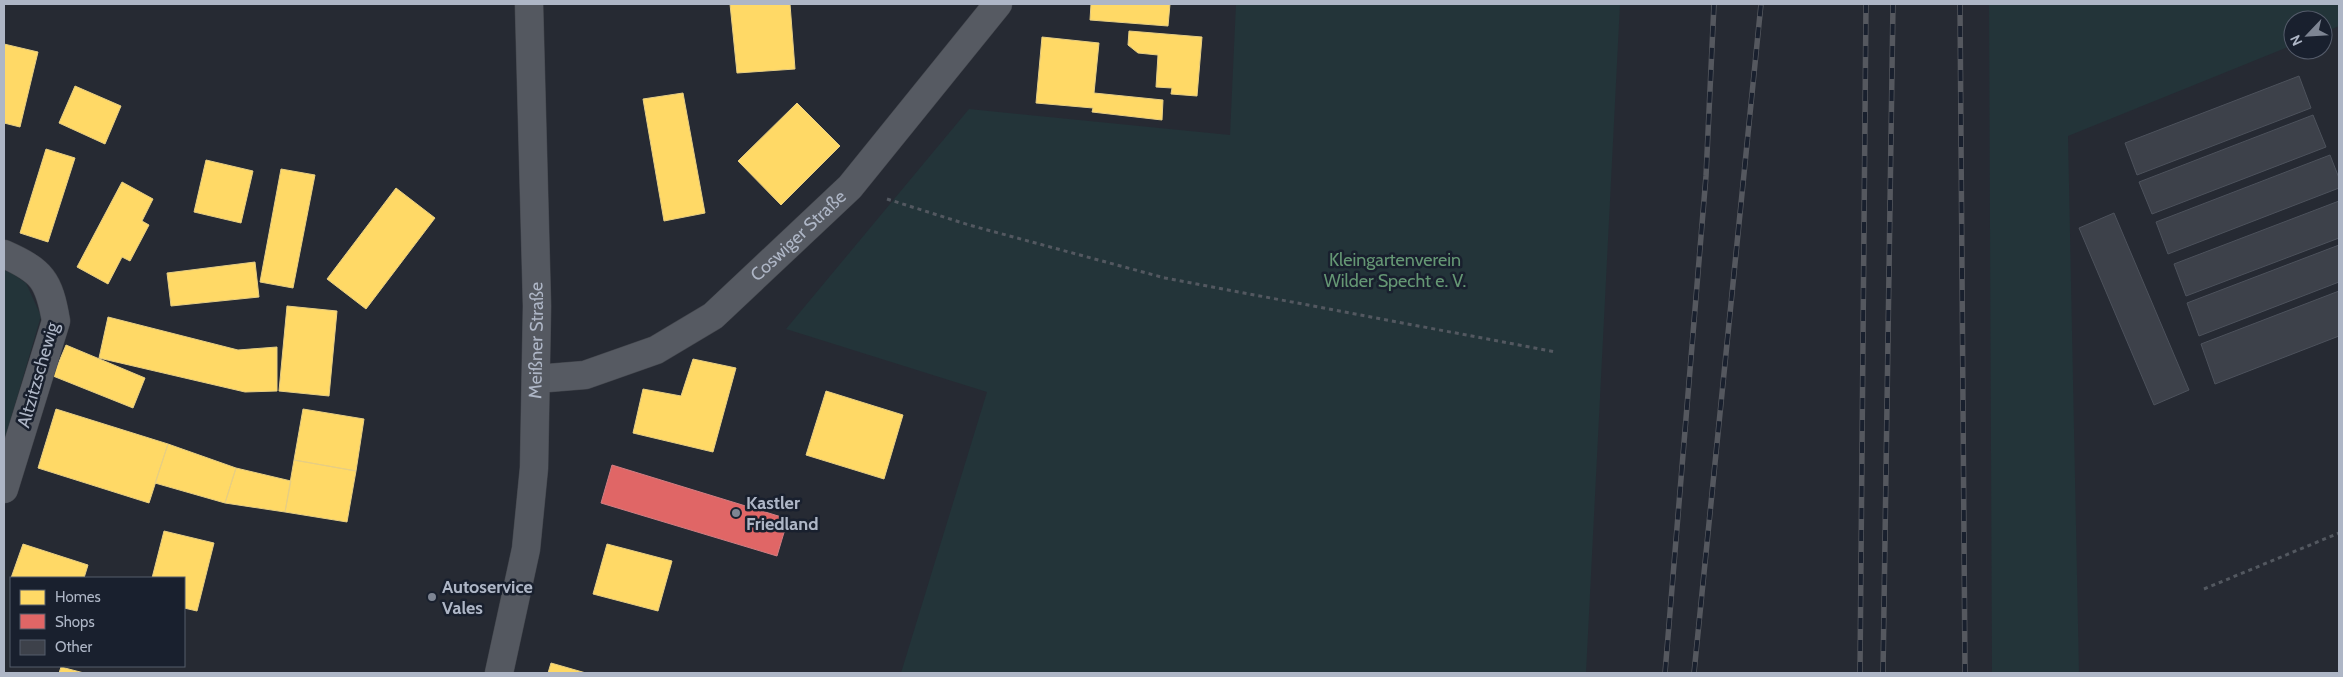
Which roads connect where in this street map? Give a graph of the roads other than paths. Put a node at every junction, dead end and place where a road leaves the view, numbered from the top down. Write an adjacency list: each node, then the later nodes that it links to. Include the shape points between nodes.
1 (529, 4): 4 (main road, Meißner Straße)
2 (998, 4): 4 (street, Coswiger Straße, via 850,187 713,316 656,350 585,375)
3 (4, 254): 5 (street, Altzitzschewig, via 42,276 52,296 56,322)
4 (536, 379): 6 (main road, Meißner Straße, via 534,468 526,549)
5 (4, 488)
6 (500, 673)

